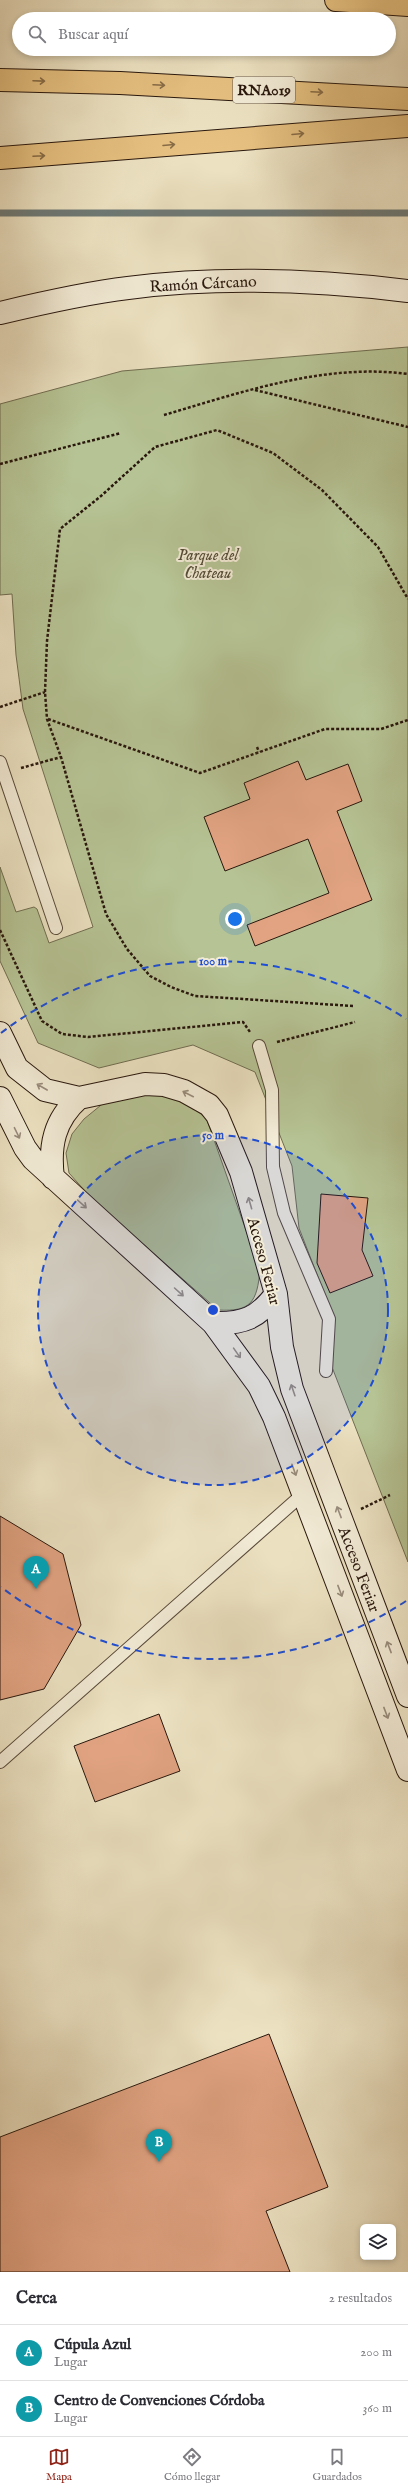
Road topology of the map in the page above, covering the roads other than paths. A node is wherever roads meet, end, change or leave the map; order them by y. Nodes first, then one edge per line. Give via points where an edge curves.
1 (336, 0) edge
2 (408, 5) edge
3 (0, 80) edge
4 (408, 99) edge
5 (408, 126) edge
6 (0, 158) edge
7 (408, 291) edge
8 (0, 312) edge
9 (2, 768) edge
10 (56, 928) dead end
11 (0, 1033) edge
12 (259, 1046) road end
13 (0, 1098) edge
14 (79, 1098) junction
15 (54, 1178) junction
16 (276, 1294) junction
17 (213, 1323) junction
18 (326, 1372) dead end
19 (302, 1494) junction
20 (408, 1696) edge
21 (0, 1762) edge
22 (408, 1770) edge

1 - 2 highway
3 -> 4 highway, RNA019 via 120,83
6 -> 5 highway
7 - 8 main road, Ramón Cárcano via 302,281 225,281 128,288
9 - 10 lane
14 -> 11 main road, Acceso Feriar via 46,1090 29,1079 17,1068
12 - 18 lane via 272,1090 273,1166 284,1213 330,1319
13 -> 15 main road, Acceso Feriar via 25,1148
14 - 15 main road via 58,1126 51,1146
16 -> 14 main road, Acceso Feriar via 241,1172 218,1115 209,1105 184,1091 164,1085 145,1084
15 -> 17 main road, Acceso Feriar
16 - 17 main road via 265,1309 253,1317 240,1322
20 -> 16 main road, Acceso Feriar via 287,1371
17 -> 19 main road, Acceso Feriar via 259,1386 274,1417
19 - 21 lane
19 -> 22 main road, Acceso Feriar

